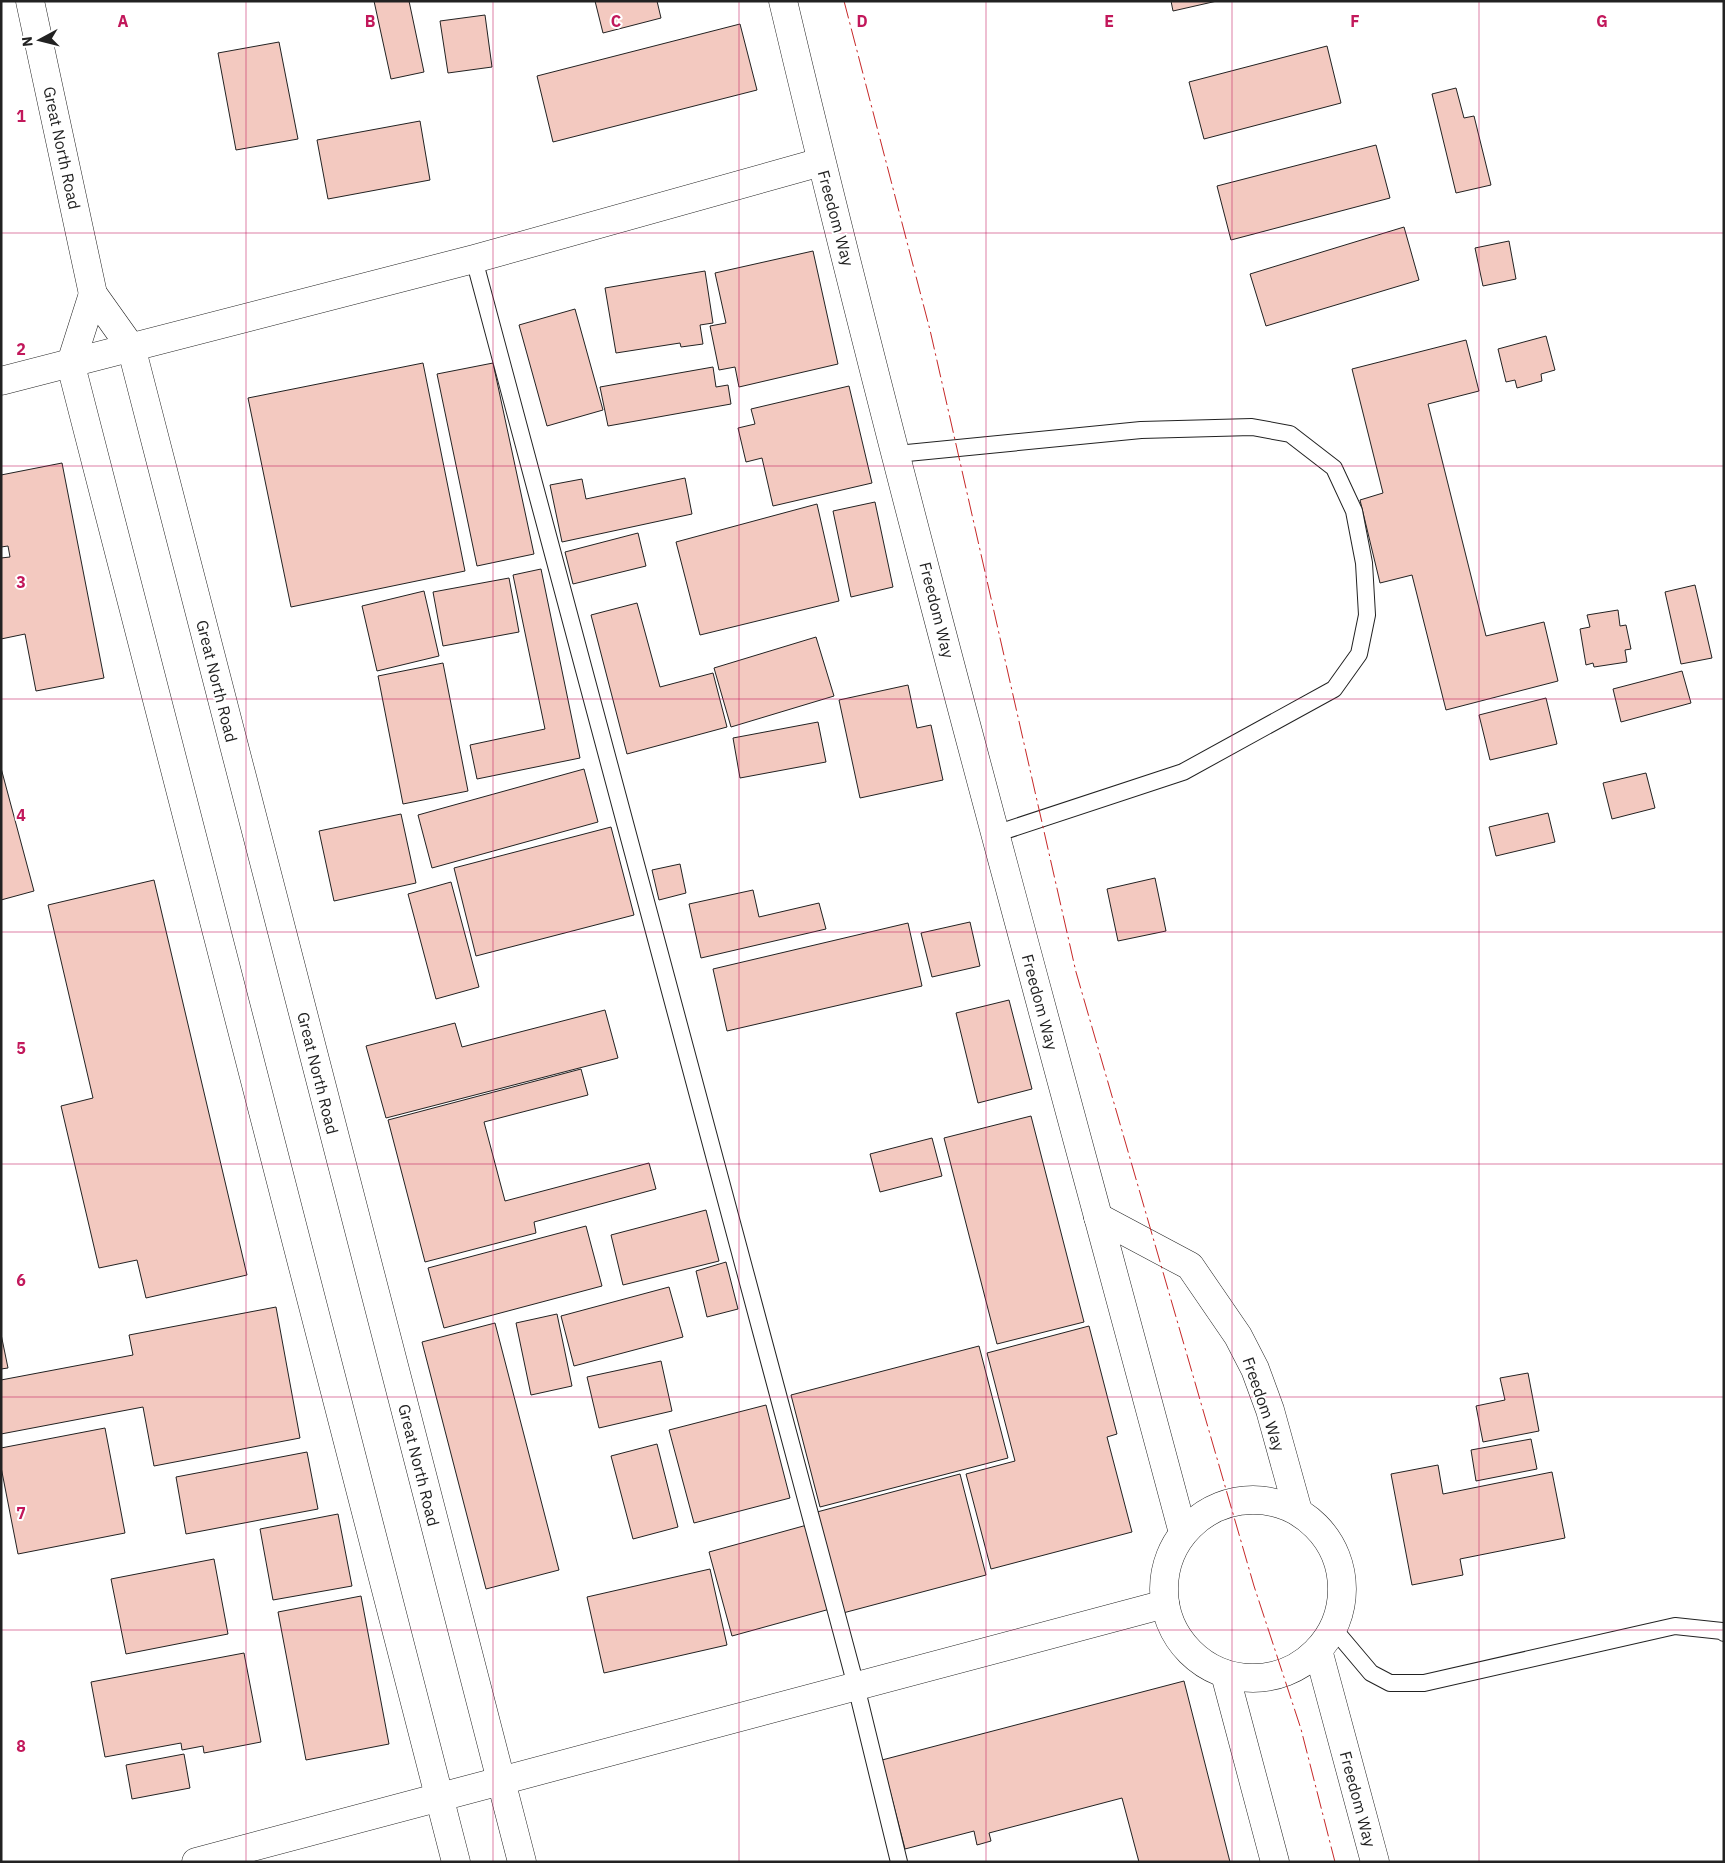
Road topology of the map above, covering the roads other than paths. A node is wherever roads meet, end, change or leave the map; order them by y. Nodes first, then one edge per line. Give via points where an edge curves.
1 (30, 1) edge
2 (783, 1) edge
3 (821, 162) junction
4 (474, 259) junction
5 (93, 294) junction
6 (130, 346) junction
7 (71, 363) junction
8 (1, 381) edge
9 (897, 454) junction
10 (995, 834) junction
11 (1098, 1217) junction
12 (1298, 1511) junction
13 (1183, 1533) junction
14 (1165, 1604) junction
15 (1333, 1628) junction
16 (1724, 1633) edge
17 (1318, 1650) junction
18 (1225, 1674) junction
19 (856, 1686) junction
20 (501, 1781) junction
21 (439, 1797) junction
22 (196, 1862) edge
23 (456, 1862) edge
24 (522, 1862) edge
25 (899, 1862) edge
26 (1275, 1862) edge
27 (1375, 1862) edge

1 - 5 main road, Great North Road
2 - 3 main road, Freedom Way
3 - 4 main road
3 - 9 main road, Freedom Way
4 - 6 main road
4 - 19 lane
5 - 6 main road, Great North Road
5 - 7 main road, Great North Road
6 - 7 main road
6 - 20 main road, Great North Road
7 - 8 main road
7 - 21 main road
9 - 10 main road, Freedom Way
9 - 10 lane via 1141,430 1252,427 1290,434 1334,468 1354,511 1364,563 1367,615 1359,654 1334,689 1182,772
10 - 11 main road, Freedom Way
11 - 12 main road, Freedom Way via 1190,1266 1238,1336 1255,1368 1270,1410
11 - 13 main road, Freedom Way
12 - 13 main road via 1274,1502 1249,1500 1224,1504 1202,1516
12 - 15 main road via 1318,1528 1333,1550 1341,1576 1341,1602
13 - 14 main road via 1170,1555
14 - 18 main road via 1172,1627 1186,1648 1203,1663
14 - 19 main road
15 - 16 lane via 1371,1672 1390,1683 1424,1683 1675,1626
15 - 17 main road
17 - 18 main road via 1299,1666 1275,1676 1250,1678
17 - 27 main road, Freedom Way
18 - 26 main road
19 - 20 main road
19 - 25 lane
20 - 21 main road
20 - 24 main road, Great North Road
21 - 22 main road
21 - 23 main road

